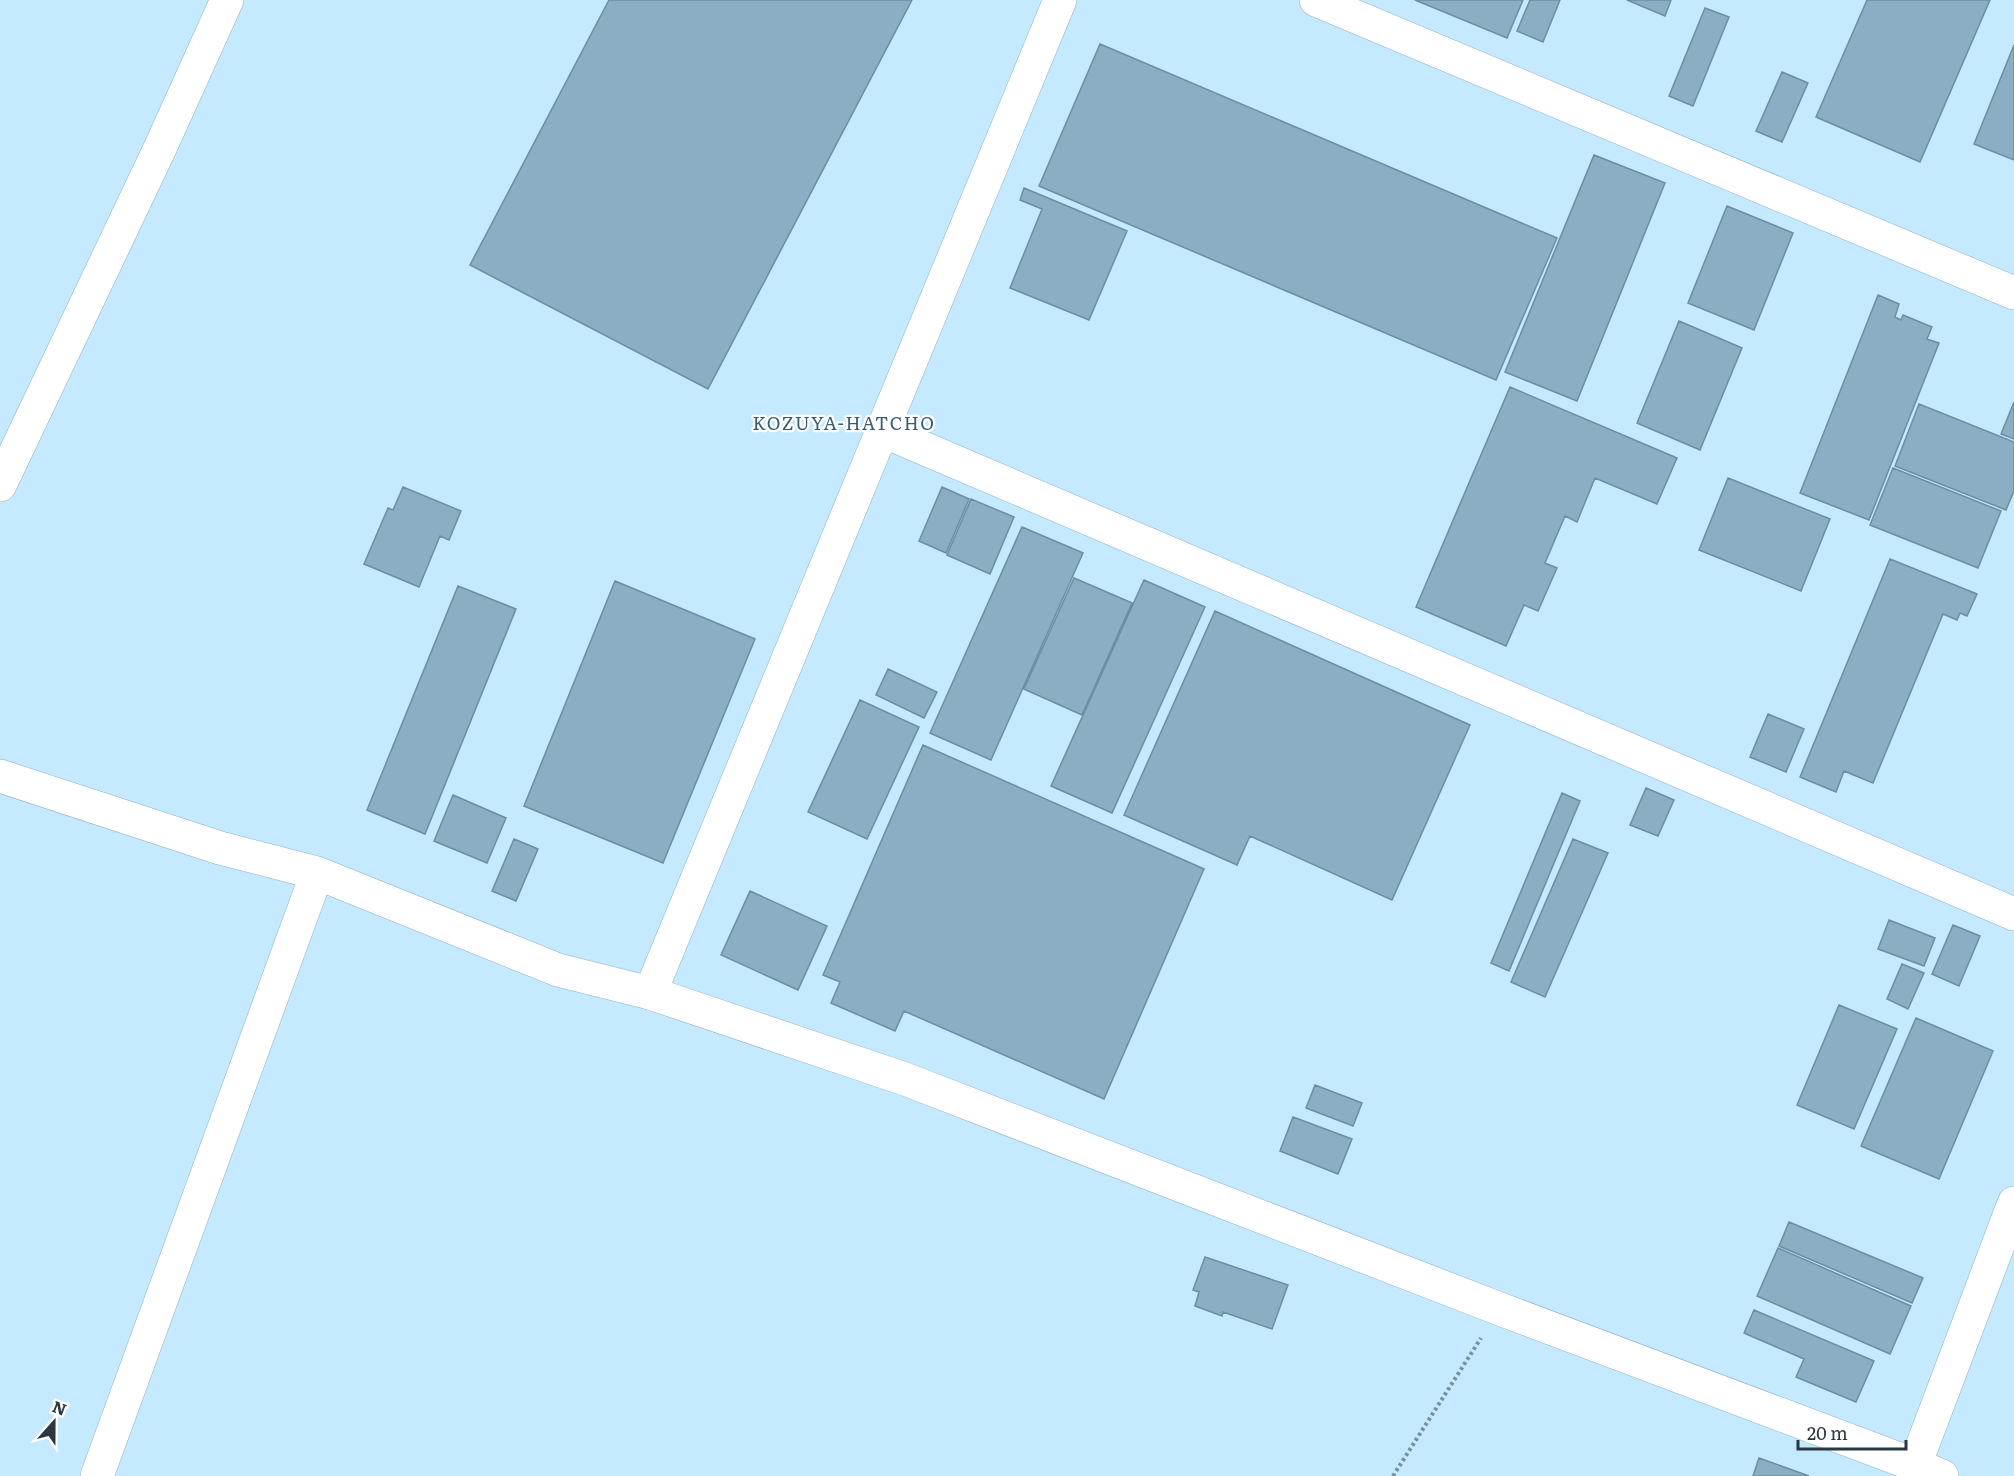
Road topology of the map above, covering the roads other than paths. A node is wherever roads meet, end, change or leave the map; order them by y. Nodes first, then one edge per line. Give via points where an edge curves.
1 (227, 0) edge
2 (1060, 0) edge
3 (1316, 0) edge
4 (2014, 293) edge
5 (881, 430) junction
6 (0, 485) edge
7 (0, 776) edge
8 (316, 873) junction
9 (2014, 914) edge
10 (650, 993) junction
11 (2014, 1203) edge
12 (1929, 1470) edge
13 (97, 1476) edge

1 - 6 street
2 - 5 street
3 - 4 street
5 - 9 street
5 - 10 street
7 - 8 street via 220,848
8 - 10 street via 558,970
8 - 13 street
10 - 12 street via 906,1079
11 - 12 street

